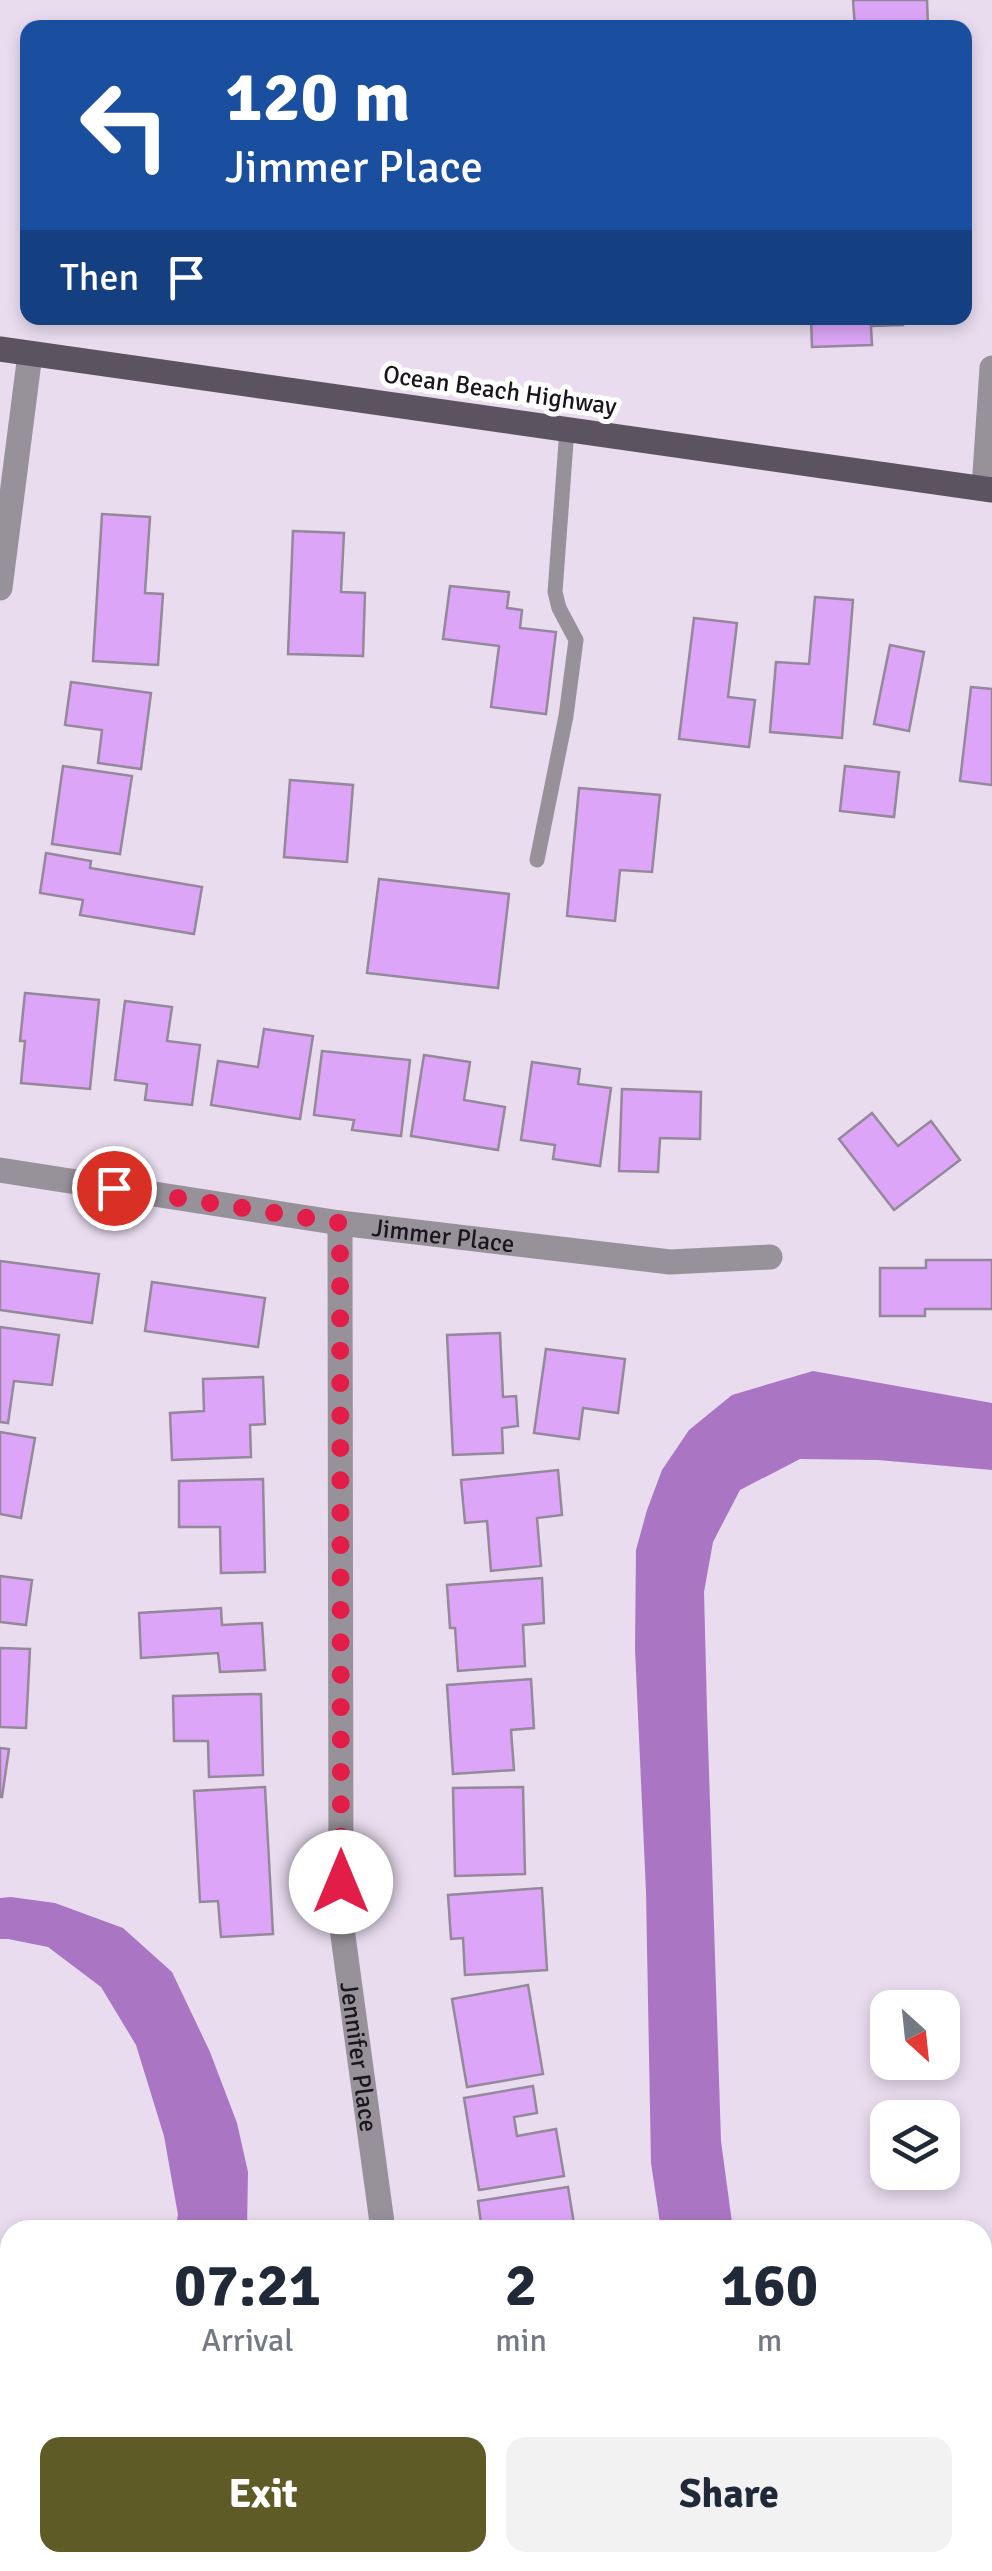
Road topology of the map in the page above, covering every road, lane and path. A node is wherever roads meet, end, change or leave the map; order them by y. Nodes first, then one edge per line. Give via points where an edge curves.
1 (0, 350) edge
2 (30, 354) junction
3 (992, 368) edge
4 (568, 429) junction
5 (988, 489) edge
6 (0, 588) edge
7 (537, 860) dead end
8 (0, 1170) edge
9 (340, 1223) junction
10 (770, 1258) dead end
11 (382, 2220) edge

1 - 2 main road, Ocean Beach Highway
2 - 4 main road, Ocean Beach Highway
2 - 6 street
3 - 5 street
4 - 5 main road, Ocean Beach Highway
4 - 7 lane via 555,592 576,640
8 - 9 street, Jimmer Place
9 - 10 street, Jimmer Place via 670,1262
9 - 11 street, Jennifer Place via 341,1921

